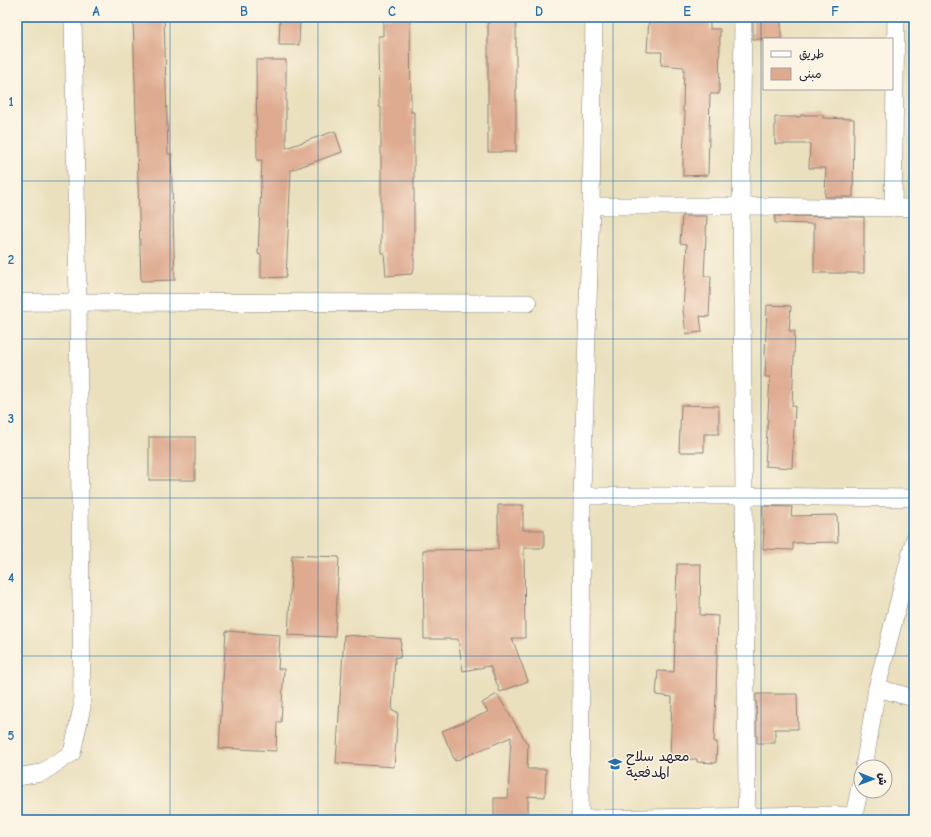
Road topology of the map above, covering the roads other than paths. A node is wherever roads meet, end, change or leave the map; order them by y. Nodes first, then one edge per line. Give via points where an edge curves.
1 (73, 17) edge
2 (594, 17) edge
3 (743, 17) edge
4 (896, 17) edge
5 (591, 206) junction
6 (742, 206) junction
7 (893, 208) junction
8 (914, 208) edge
9 (17, 303) edge
10 (78, 303) junction
11 (528, 303) dead end
12 (582, 496) junction
13 (744, 496) junction
14 (914, 498) edge
15 (914, 540) edge
16 (877, 688) junction
17 (914, 698) edge
18 (865, 759) edge
19 (17, 777) edge
20 (858, 799) edge
21 (746, 816) junction
22 (854, 818) edge
23 (580, 819) edge

1 - 10 street
2 - 5 street
3 - 6 street
4 - 7 street
5 - 6 street
5 - 12 street
6 - 7 street
6 - 13 street
7 - 8 street
9 - 10 street
10 - 11 street
10 - 19 street via 82,707 72,753 41,773
12 - 13 street
12 - 23 street
13 - 14 street
13 - 21 street
15 - 16 street
16 - 17 street
16 - 18 street
20 - 22 street
21 - 22 street via 824,815
21 - 23 street

